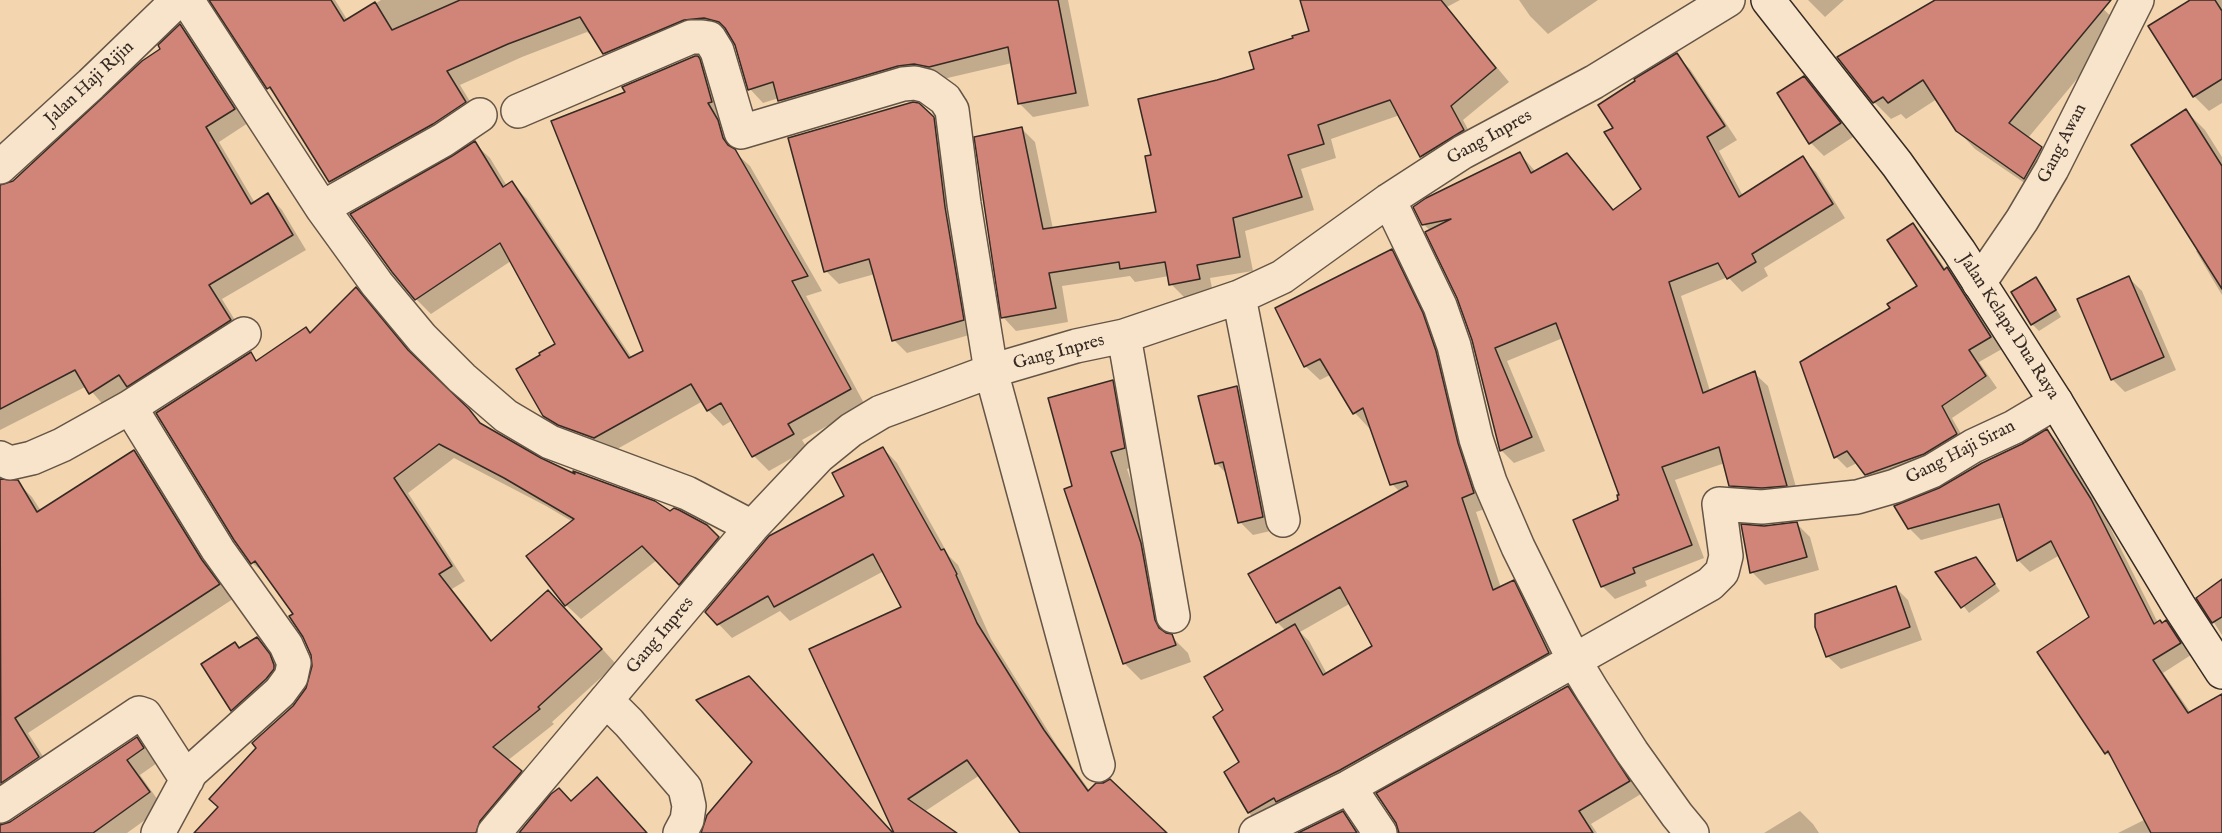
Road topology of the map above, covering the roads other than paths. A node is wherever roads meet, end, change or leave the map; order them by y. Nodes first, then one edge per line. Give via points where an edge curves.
1 (1728, 0) edge
2 (1768, 0) edge
3 (2137, 0) edge
4 (169, 4) edge
5 (518, 111) dead end
6 (480, 115) dead end
7 (0, 167) edge
8 (1389, 200) junction
9 (322, 208) junction
10 (1979, 283) junction
11 (1239, 297) junction
12 (244, 334) dead end
13 (1124, 336) junction
14 (991, 371) junction
15 (2056, 402) junction
16 (130, 407) junction
17 (0, 458) edge
18 (1283, 520) dead end
19 (752, 526) junction
20 (1173, 616) dead end
21 (1574, 660) junction
22 (2222, 672) edge
23 (606, 700) junction
24 (1098, 765) dead end
25 (187, 780) junction
26 (1349, 787) junction
27 (0, 806) edge
28 (158, 833) edge
29 (494, 833) edge
30 (680, 833) edge
31 (1256, 833) edge
32 (1380, 833) edge
33 (1692, 833) edge

1 - 8 street, Gang Inpres via 1594,82 1463,152
2 - 10 street, Jalan Kelapa Dua Raya via 1897,164
3 - 10 street, Gang Awan via 2052,169
4 - 7 street, Jalan Haji Rijin via 92,84
4 - 9 street
5 - 14 street via 691,37 708,38 714,45 741,132 903,84 927,86 945,99 952,110
6 - 9 street
8 - 11 street, Gang Inpres via 1282,277
8 - 21 street via 1440,306 1490,482
9 - 19 street via 422,338 506,416 550,442 687,493
10 - 15 street, Jalan Kelapa Dua Raya
11 - 13 street, Gang Inpres
11 - 18 street
12 - 16 street
13 - 14 street, Gang Inpres
13 - 20 street
14 - 19 street, Gang Inpres via 880,412 850,430 819,456
14 - 24 street
15 - 21 street, Gang Haji Siran via 1932,471 1895,486 1857,497 1762,507 1719,504 1726,556 1722,572 1710,584
15 - 22 street, Jalan Kelapa Dua Raya
16 - 17 street via 32,458 10,463
16 - 25 street via 212,541 286,645 294,663 291,677 280,692 209,754
19 - 23 street, Gang Inpres
21 - 26 street
21 - 33 street via 1632,752
23 - 29 street, Gang Inpres
23 - 30 street via 685,788 689,807
25 - 27 street via 140,713
25 - 28 street
26 - 31 street
26 - 32 street

